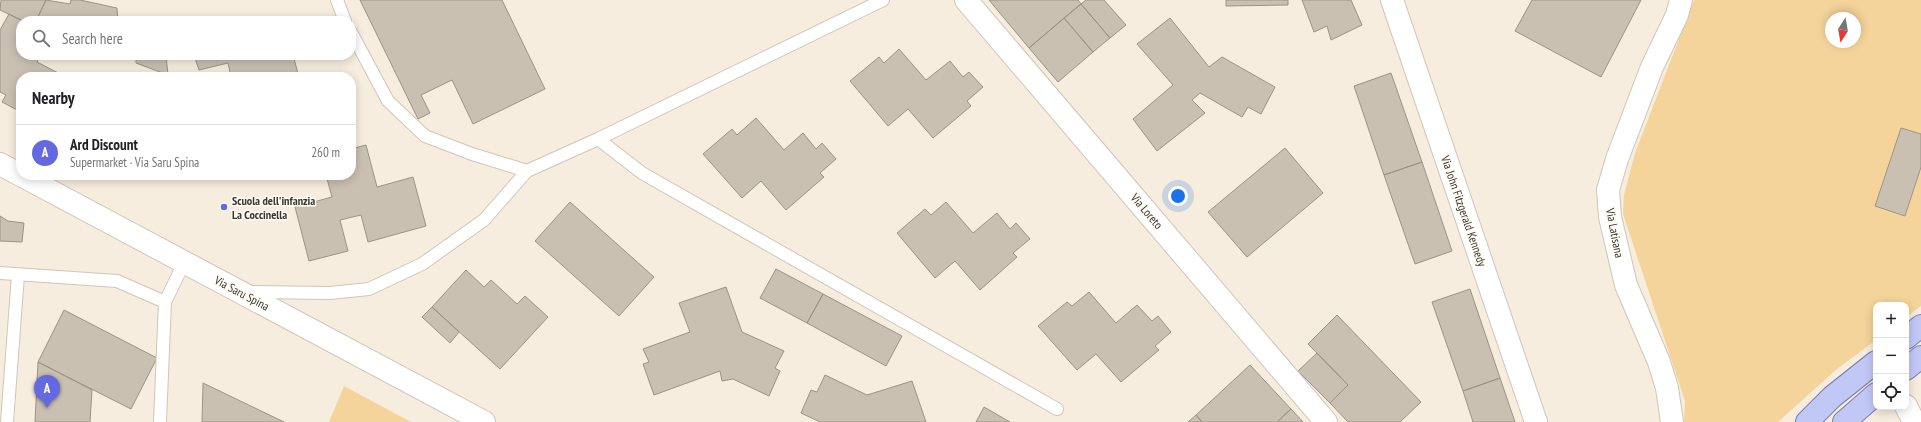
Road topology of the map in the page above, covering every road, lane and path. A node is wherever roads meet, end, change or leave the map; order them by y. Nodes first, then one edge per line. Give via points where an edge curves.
1 (337, 0) edge
2 (883, 0) edge
3 (966, 0) edge
4 (1392, 0) edge
5 (1681, 0) edge
6 (343, 16) edge
7 (356, 41) edge
8 (598, 140) junction
9 (0, 164) edge
10 (527, 171) junction
11 (16, 173) edge
12 (30, 180) edge
13 (184, 263) junction
14 (0, 273) edge
15 (18, 275) junction
16 (239, 292) junction
17 (165, 302) junction
18 (1921, 326) edge
19 (1909, 336) edge
20 (1921, 357) edge
21 (1873, 364) edge
22 (1909, 367) edge
23 (1873, 397) edge
24 (1056, 409) dead end
25 (1908, 410) edge
26 (7, 422) edge
27 (160, 422) edge
28 (484, 422) edge
29 (1326, 422) edge
30 (1536, 422) edge
31 (1672, 422) edge
32 (1807, 422) edge
33 (1844, 422) edge
34 (1914, 422) edge

1 - 6 lane
2 - 8 lane
3 - 29 street, Via Loreto
4 - 30 street, Via John Fitzgerald Kennedy
5 - 31 street, Via Latisana via 1616,158 1608,190 1610,217 1626,285 1659,362 1667,388
7 - 10 lane via 388,101 425,136
8 - 10 lane
8 - 24 lane via 642,173
9 - 11 street, Via Saru Spina
10 - 16 lane via 484,220 422,264 369,289 330,293
12 - 13 street, Via Saru Spina
13 - 16 street, Via Saru Spina
13 - 17 lane
14 - 15 lane
15 - 17 lane via 117,281
15 - 26 lane
16 - 28 street, Via Saru Spina
17 - 27 lane
18 - 19 main road
20 - 22 main road
21 - 32 main road via 1832,397
23 - 33 main road
25 - 34 street

